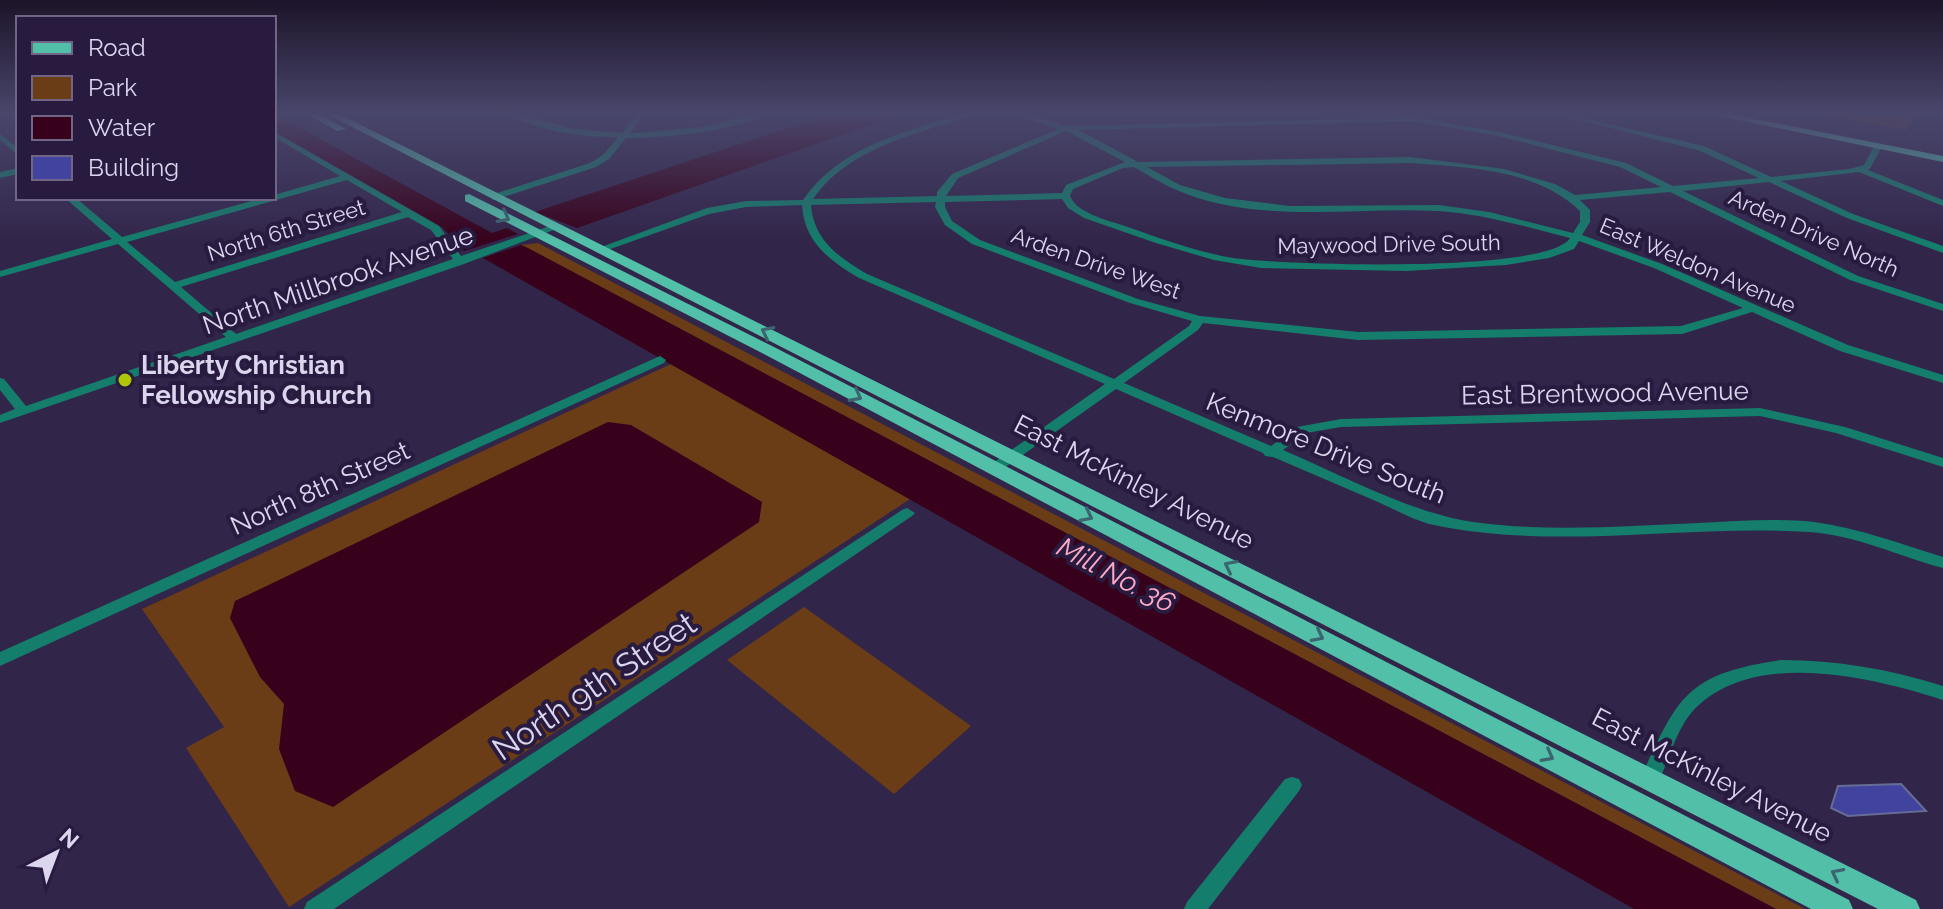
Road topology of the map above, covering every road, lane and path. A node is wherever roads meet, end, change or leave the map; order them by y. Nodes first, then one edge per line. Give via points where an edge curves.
1 (312, 156) edge
2 (391, 156) edge
3 (415, 156) edge
4 (607, 156) edge
5 (856, 156) edge
6 (1000, 156) edge
7 (1119, 156) edge
8 (1593, 156) edge
9 (1716, 156) edge
10 (1873, 156) edge
11 (1133, 164) junction
12 (1861, 170) junction
13 (422, 173) junction
14 (348, 177) junction
15 (1773, 180) junction
16 (1676, 189) junction
17 (1065, 196) junction
18 (276, 197) edge
19 (494, 197) junction
20 (1574, 198) junction
21 (940, 199) junction
22 (73, 200) edge
23 (266, 200) edge
24 (806, 202) junction
25 (1943, 203) edge
26 (410, 213) junction
27 (545, 232) junction
28 (1578, 237) junction
29 (121, 241) junction
30 (598, 250) junction
31 (1943, 250) edge
32 (460, 262) junction
33 (0, 274) edge
34 (633, 283) junction
35 (173, 286) junction
36 (712, 305) junction
37 (1753, 308) junction
38 (1943, 308) edge
39 (1199, 319) junction
40 (235, 339) junction
41 (660, 360) dead end
42 (1943, 379) edge
43 (0, 382) edge
44 (1114, 385) junction
45 (23, 411) junction
46 (0, 419) edge
47 (1270, 453) junction
48 (1012, 456) junction
49 (1943, 463) edge
50 (995, 468) junction
51 (907, 513) dead end
52 (1943, 563) edge
53 (0, 659) edge
54 (1384, 671) junction
55 (1943, 693) edge
56 (1552, 729) junction
57 (1650, 779) junction
58 (1292, 785) dead end
59 (315, 909) edge
60 (1195, 909) edge
61 (1839, 909) edge
62 (1906, 909) edge

1 - 14 street
2 - 13 main road, East McKinley Avenue
3 - 19 main road, East McKinley Avenue
4 - 19 street
5 - 24 street via 830,172
6 - 21 street via 955,176
7 - 11 street, East Weldon Avenue
8 - 16 street, Arden Drive North
9 - 15 street
10 - 12 street
11 - 17 street via 1113,166 1069,187
11 - 20 street via 1437,162 1517,176
11 - 28 street, East Weldon Avenue via 1187,191 1247,205 1439,208
12 - 15 street
12 - 25 street
13 - 19 main road via 479,197
13 -> 27 main road, East McKinley Avenue
14 - 18 street
14 - 26 street
15 - 16 street
15 - 31 street
16 - 20 street
16 - 38 street, Arden Drive North via 1854,278
17 - 21 street
17 - 28 street, Maywood Drive South via 1078,212 1116,226 1208,256 1278,267 1529,261 1563,251
19 - 27 main road, East McKinley Avenue
20 - 28 street via 1587,216
21 - 24 street
21 - 39 street, Arden Drive West via 948,223 976,242 1134,301
22 - 29 street
23 - 29 street
24 - 30 street via 707,211
24 - 44 street, Kenmore Drive South via 814,238 840,263
26 - 32 street via 435,228
26 - 35 street, North 6th Street
27 - 30 main road, East McKinley Avenue
27 - 32 street, North Millbrook Avenue
27 - 34 main road, East McKinley Avenue
28 - 37 street, East Weldon Avenue
29 - 33 street
29 - 35 street
30 - 36 main road, East McKinley Avenue
32 - 40 street, North Millbrook Avenue
34 - 36 main road via 650,282
34 -> 50 main road, East McKinley Avenue
35 - 40 street
48 -> 36 main road, East McKinley Avenue
37 - 39 street, Arden Drive West via 1682,330 1358,336
37 - 42 street, East Weldon Avenue via 1844,348
39 - 44 street via 1194,328
40 - 45 street, North Millbrook Avenue
41 - 53 street, North 8th Street
43 - 45 street
44 - 47 street, Kenmore Drive South
44 - 48 street
45 - 46 street, North Millbrook Avenue
47 - 49 street, East Brentwood Avenue via 1302,430 1341,423 1760,412 1840,430
47 - 52 street, Kenmore Drive South via 1389,504 1474,529 1532,535 1812,527 1851,533
48 - 50 street
56 -> 48 main road, East McKinley Avenue
50 -> 54 main road, East McKinley Avenue
51 - 59 street, North 9th Street
54 - 56 main road via 1457,695 1521,727
54 -> 61 main road, East McKinley Avenue
55 - 57 street via 1858,672 1795,668 1746,673 1692,699
56 - 57 main road, East McKinley Avenue
62 -> 57 main road, East McKinley Avenue
58 - 60 street

